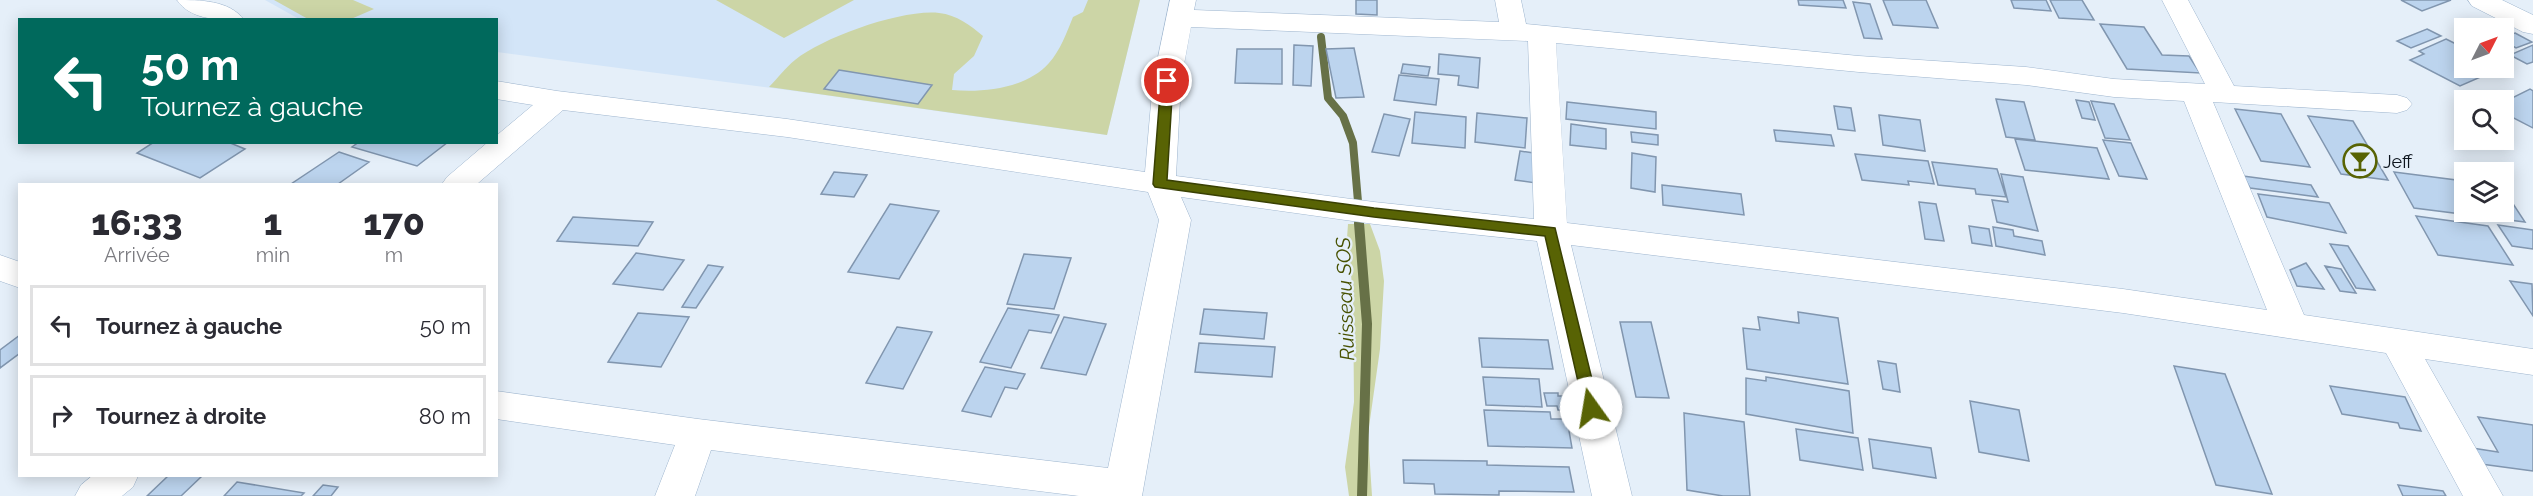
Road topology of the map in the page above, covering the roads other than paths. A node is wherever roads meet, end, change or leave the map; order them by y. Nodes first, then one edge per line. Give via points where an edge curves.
1 (190, 0) edge
2 (1508, 0) edge
3 (2175, 0) edge
4 (2481, 0) edge
5 (1181, 9) edge
6 (227, 18) edge
7 (2533, 25) edge
8 (1528, 33) junction
9 (498, 90) edge
10 (2209, 93) junction
11 (557, 100) junction
12 (2397, 104) dead end
13 (459, 183) edge
14 (1160, 184) junction
15 (1551, 232) junction
16 (0, 267) edge
17 (18, 275) edge
18 (2291, 327) junction
19 (2399, 344) junction
20 (2533, 362) edge
21 (498, 405) edge
22 (698, 434) junction
23 (118, 477) edge
24 (1123, 491) edge
25 (95, 496) edge
26 (675, 496) edge
27 (1612, 496) edge
28 (2483, 496) edge

1 - 6 street
2 - 8 street
3 - 10 street
4 - 7 street
5 - 8 street
5 - 14 street via 1167,81
8 - 10 street via 2026,76 2114,88
8 - 15 street
9 - 11 street
10 - 12 street
10 - 18 street
11 - 13 street
11 - 14 street via 787,128
14 - 15 street
14 - 24 street via 1175,220
15 - 18 street via 2123,301
15 - 27 street
16 - 17 street
18 - 19 street
19 - 20 street
19 - 28 street
21 - 22 street
22 - 24 street
22 - 26 street
23 - 25 street

